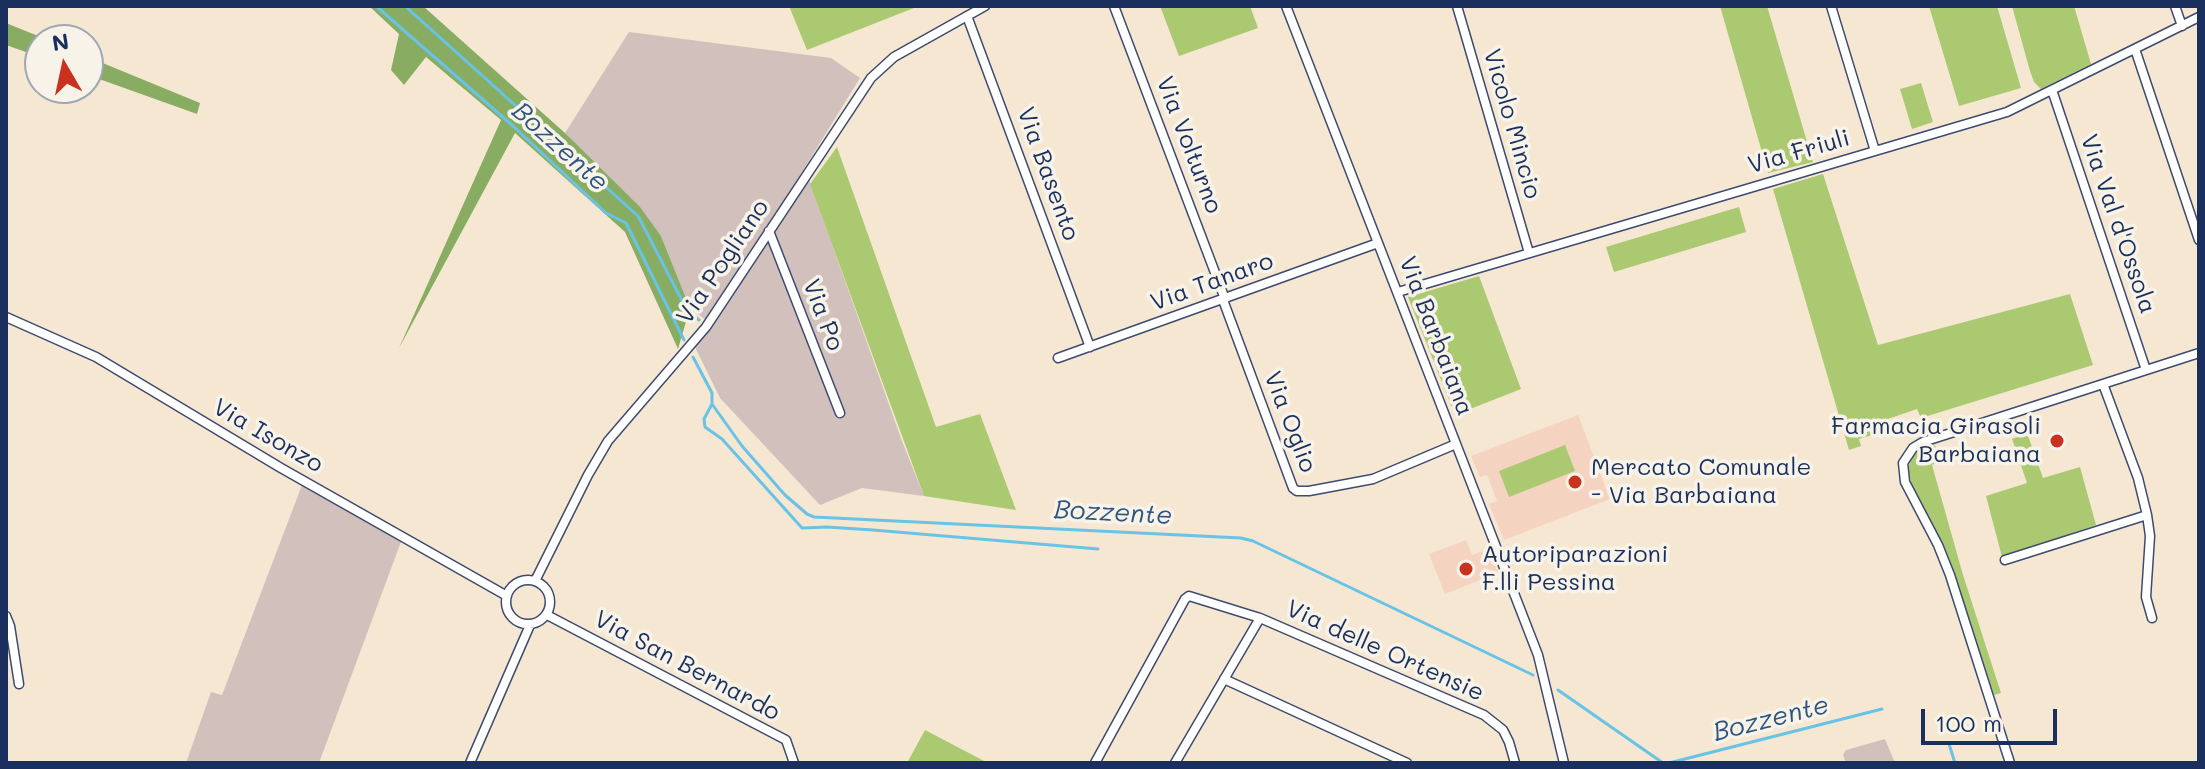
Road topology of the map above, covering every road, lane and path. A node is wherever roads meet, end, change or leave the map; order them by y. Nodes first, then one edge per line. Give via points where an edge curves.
1 (985, 6) edge
2 (1114, 6) edge
3 (1286, 6) edge
4 (1457, 6) edge
5 (1831, 6) edge
6 (2175, 6) edge
7 (967, 16) junction
8 (2199, 17) edge
9 (2182, 26) junction
10 (2135, 49) junction
11 (2052, 90) junction
12 (1875, 151) junction
13 (769, 231) junction
14 (2199, 240) edge
15 (1378, 243) junction
16 (1529, 253) junction
17 (1398, 292) junction
18 (1224, 299) junction
19 (6, 317) edge
20 (1090, 347) junction
21 (2199, 353) edge
22 (1058, 358) dead end
23 (2146, 370) junction
24 (2103, 384) junction
25 (840, 413) dead end
26 (1456, 444) junction
27 (2147, 515) junction
28 (2005, 560) dead end
29 (535, 581) junction
30 (507, 596) junction
31 (547, 615) junction
32 (6, 616) edge
33 (1260, 618) junction
34 (2152, 618) dead end
35 (530, 625) junction
36 (1224, 679) junction
37 (19, 684) dead end
38 (470, 763) edge
39 (794, 763) edge
40 (1095, 763) edge
41 (1175, 763) edge
42 (1407, 763) edge
43 (1515, 763) edge
44 (1564, 763) edge
45 (2010, 763) edge

1 - 7 street, Via Pogliano
2 - 18 street, Via Volturno
3 - 15 street, Via Barbaiana
4 - 16 street, Vicolo Mincio
5 - 12 street
6 - 9 street
7 - 13 street, Via Pogliano via 894,57 871,78
7 - 20 street, Via Basento
8 - 9 street, Via Friuli
9 - 10 street, Via Friuli
10 - 11 street, Via Friuli
10 - 14 street
11 - 12 street, Via Friuli via 2007,112
11 - 23 street, Via Val d'Ossola
12 - 16 street, Via Friuli
13 - 25 street, Via Po
13 - 29 street, Via Pogliano via 706,327 608,441
15 - 17 street, Via Barbaiana
15 - 18 street, Via Tanaro
16 - 17 street, Via Friuli
17 - 26 street, Via Barbaiana
18 - 20 street, Via Tanaro
18 - 26 street, Via Oglio via 1297,491 1373,479
19 - 30 street, Via Isonzo via 96,357
20 - 22 street, Via Tanaro
21 - 23 street
23 - 24 street
24 - 27 street
24 - 45 street via 1923,442 1903,463 1905,482 1950,575
26 - 44 street, Via Barbaiana via 1538,655
27 - 28 street
27 - 34 street via 2146,597
29 - 30 street via 518,582
29 - 31 street via 548,592
30 - 35 street via 513,620
31 - 35 street
31 - 39 street, Via San Bernardo via 786,740
32 - 37 street
33 - 36 street
33 - 40 street, Via delle Ortensie via 1193,596 1185,599
33 - 43 street, Via delle Ortensie via 1484,715 1503,730
35 - 38 street
36 - 41 street
36 - 42 street

